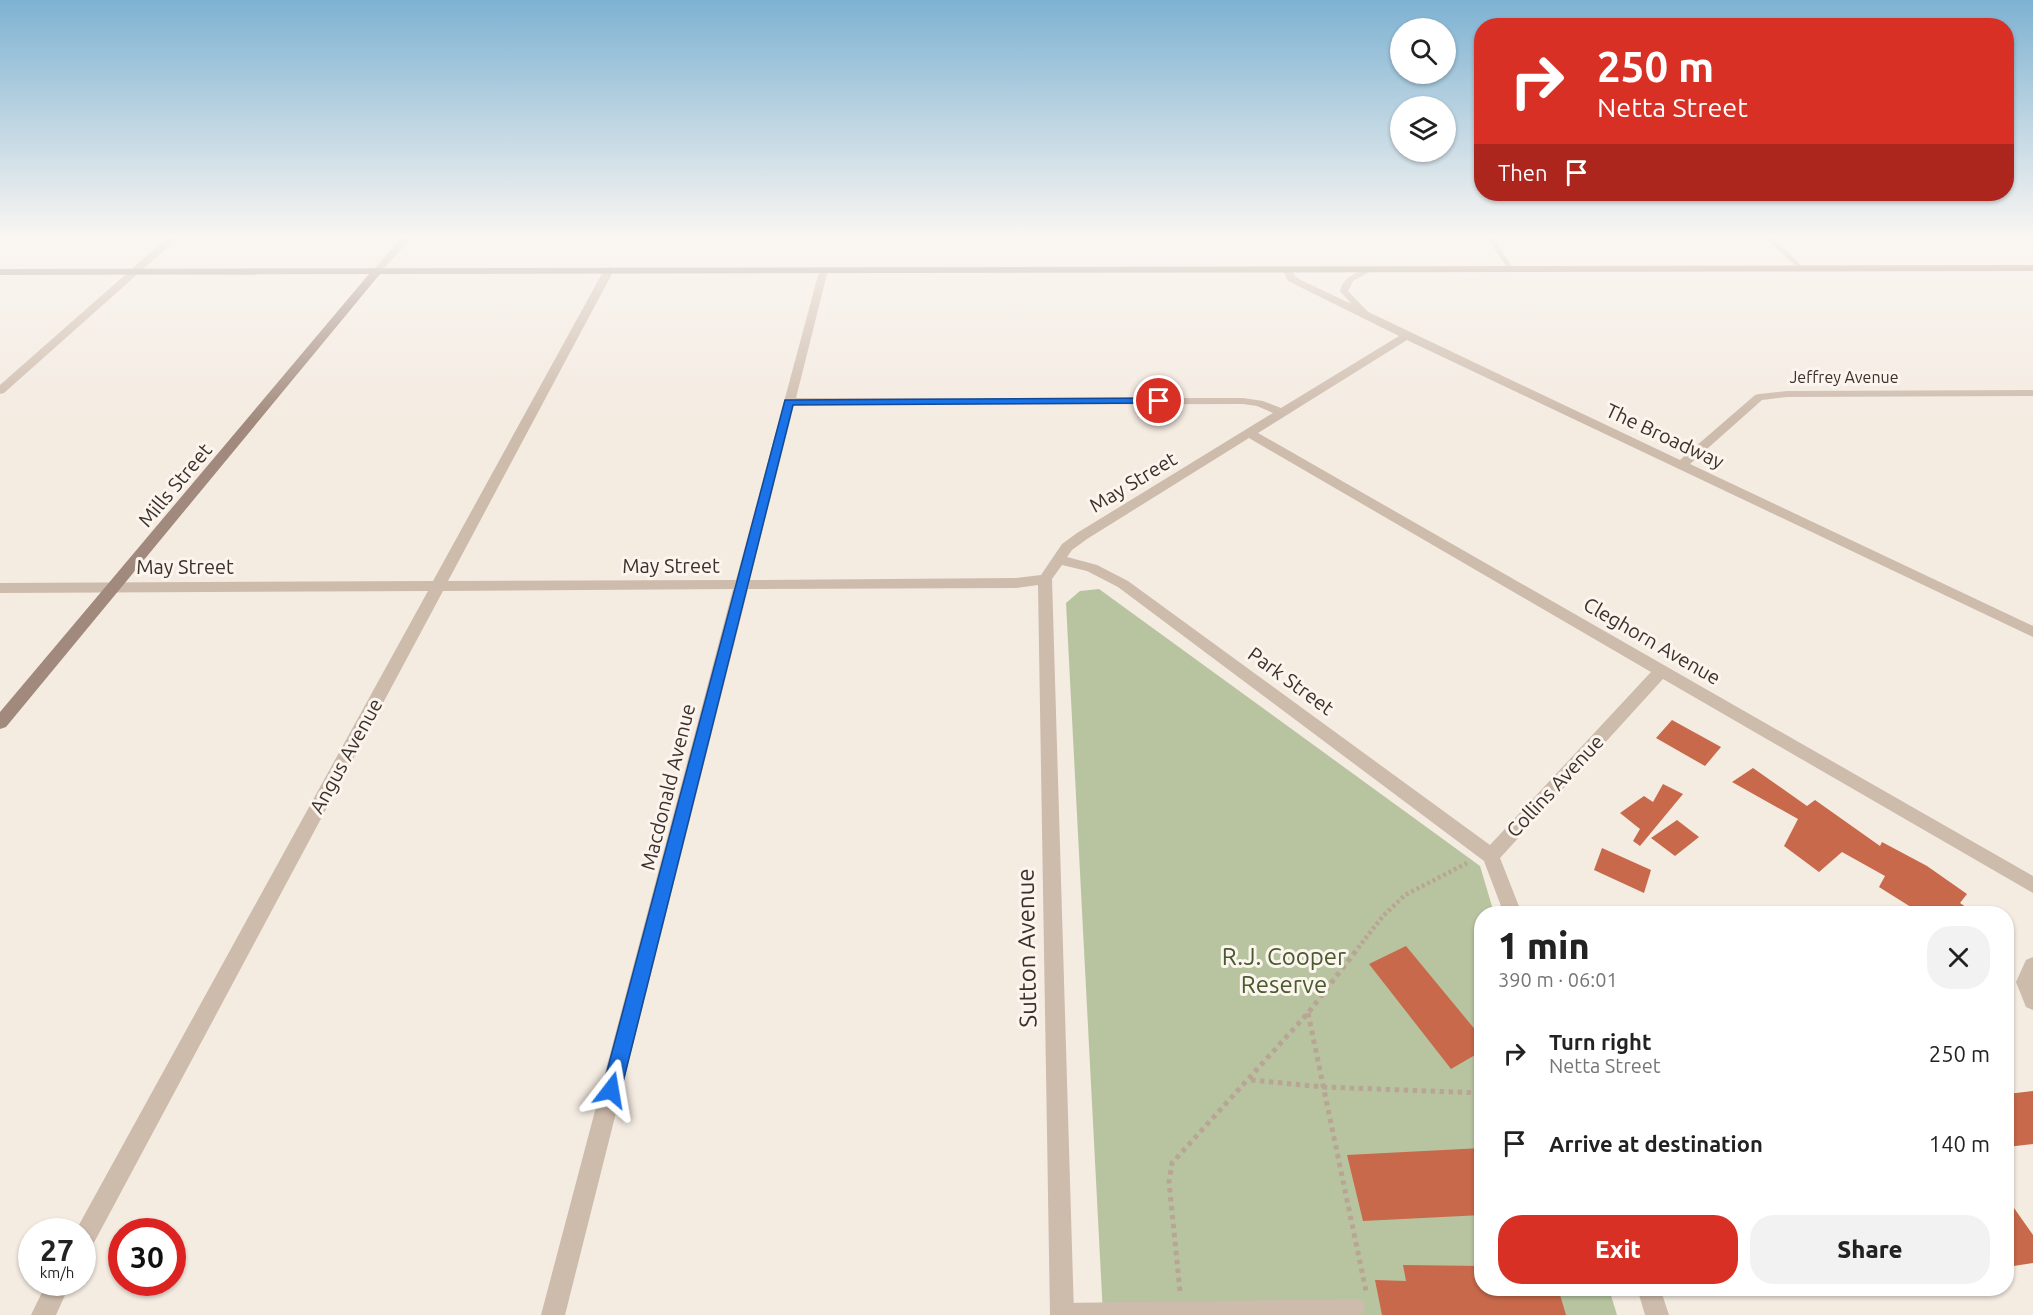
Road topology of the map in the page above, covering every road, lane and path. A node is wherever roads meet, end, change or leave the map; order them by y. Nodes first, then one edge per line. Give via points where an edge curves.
1 (104, 299) edge
2 (354, 299) edge
3 (593, 299) edge
4 (815, 299) edge
5 (1332, 299) edge
6 (1352, 299) edge
7 (1368, 317) junction
8 (1407, 335) junction
9 (0, 391) edge
10 (2033, 393) edge
11 (789, 402) junction
12 (1281, 412) junction
13 (1251, 433) junction
14 (1682, 465) junction
15 (1057, 559) junction
16 (1045, 579) junction
17 (439, 586) junction
18 (741, 586) junction
19 (115, 587) junction
20 (0, 588) edge
21 (2033, 632) edge
22 (1661, 671) junction
23 (0, 723) edge
24 (1487, 852) junction
25 (2033, 885) edge
26 (1510, 906) edge
27 (2033, 966) edge
28 (2033, 1000) edge
29 (1308, 1013) junction
30 (1250, 1080) junction
31 (1323, 1087) junction
32 (1474, 1093) edge
33 (95, 1218) edge
34 (53, 1296) edge
35 (1651, 1296) edge
36 (1362, 1302) joint
37 (1182, 1308) junction
38 (1062, 1313) edge
39 (43, 1315) edge
40 (553, 1315) edge
41 (1657, 1315) edge

1 - 9 street
2 - 19 main road, Mills Street
3 - 17 street, Angus Avenue
4 - 11 street, Macdonald Avenue
5 - 7 street, The Broadway
6 - 7 lane
7 - 8 street, The Broadway
8 - 12 street, May Street
8 - 14 street, The Broadway
10 - 14 street, Jeffrey Avenue via 1759,397
11 - 12 street via 1242,401
11 - 18 street, Macdonald Avenue
12 - 13 street, May Street
13 - 15 street, May Street via 1082,536
13 - 22 street, Cleghorn Avenue
14 - 21 street, The Broadway
15 - 16 street, May Street
15 - 24 street, Park Street via 1092,568 1123,584
16 - 18 street, May Street via 1016,583
16 - 38 street, Sutton Avenue
17 - 18 street, May Street
17 - 19 street, May Street
17 - 33 street, Angus Avenue
18 - 40 street, Macdonald Avenue
19 - 20 street, May Street
19 - 23 main road, Mills Street
22 - 24 street, Collins Avenue
22 - 25 street, Cleghorn Avenue
24 - 26 street, Collins Avenue
24 - 29 path via 1405,895 1383,916
27 - 28 street via 2026,982
29 - 30 path
29 - 31 path
30 - 31 path
30 - 37 path via 1173,1163 1169,1182
31 - 32 path
31 - 36 path
34 - 39 street
35 - 41 street
36 - 37 lane
37 - 38 lane

